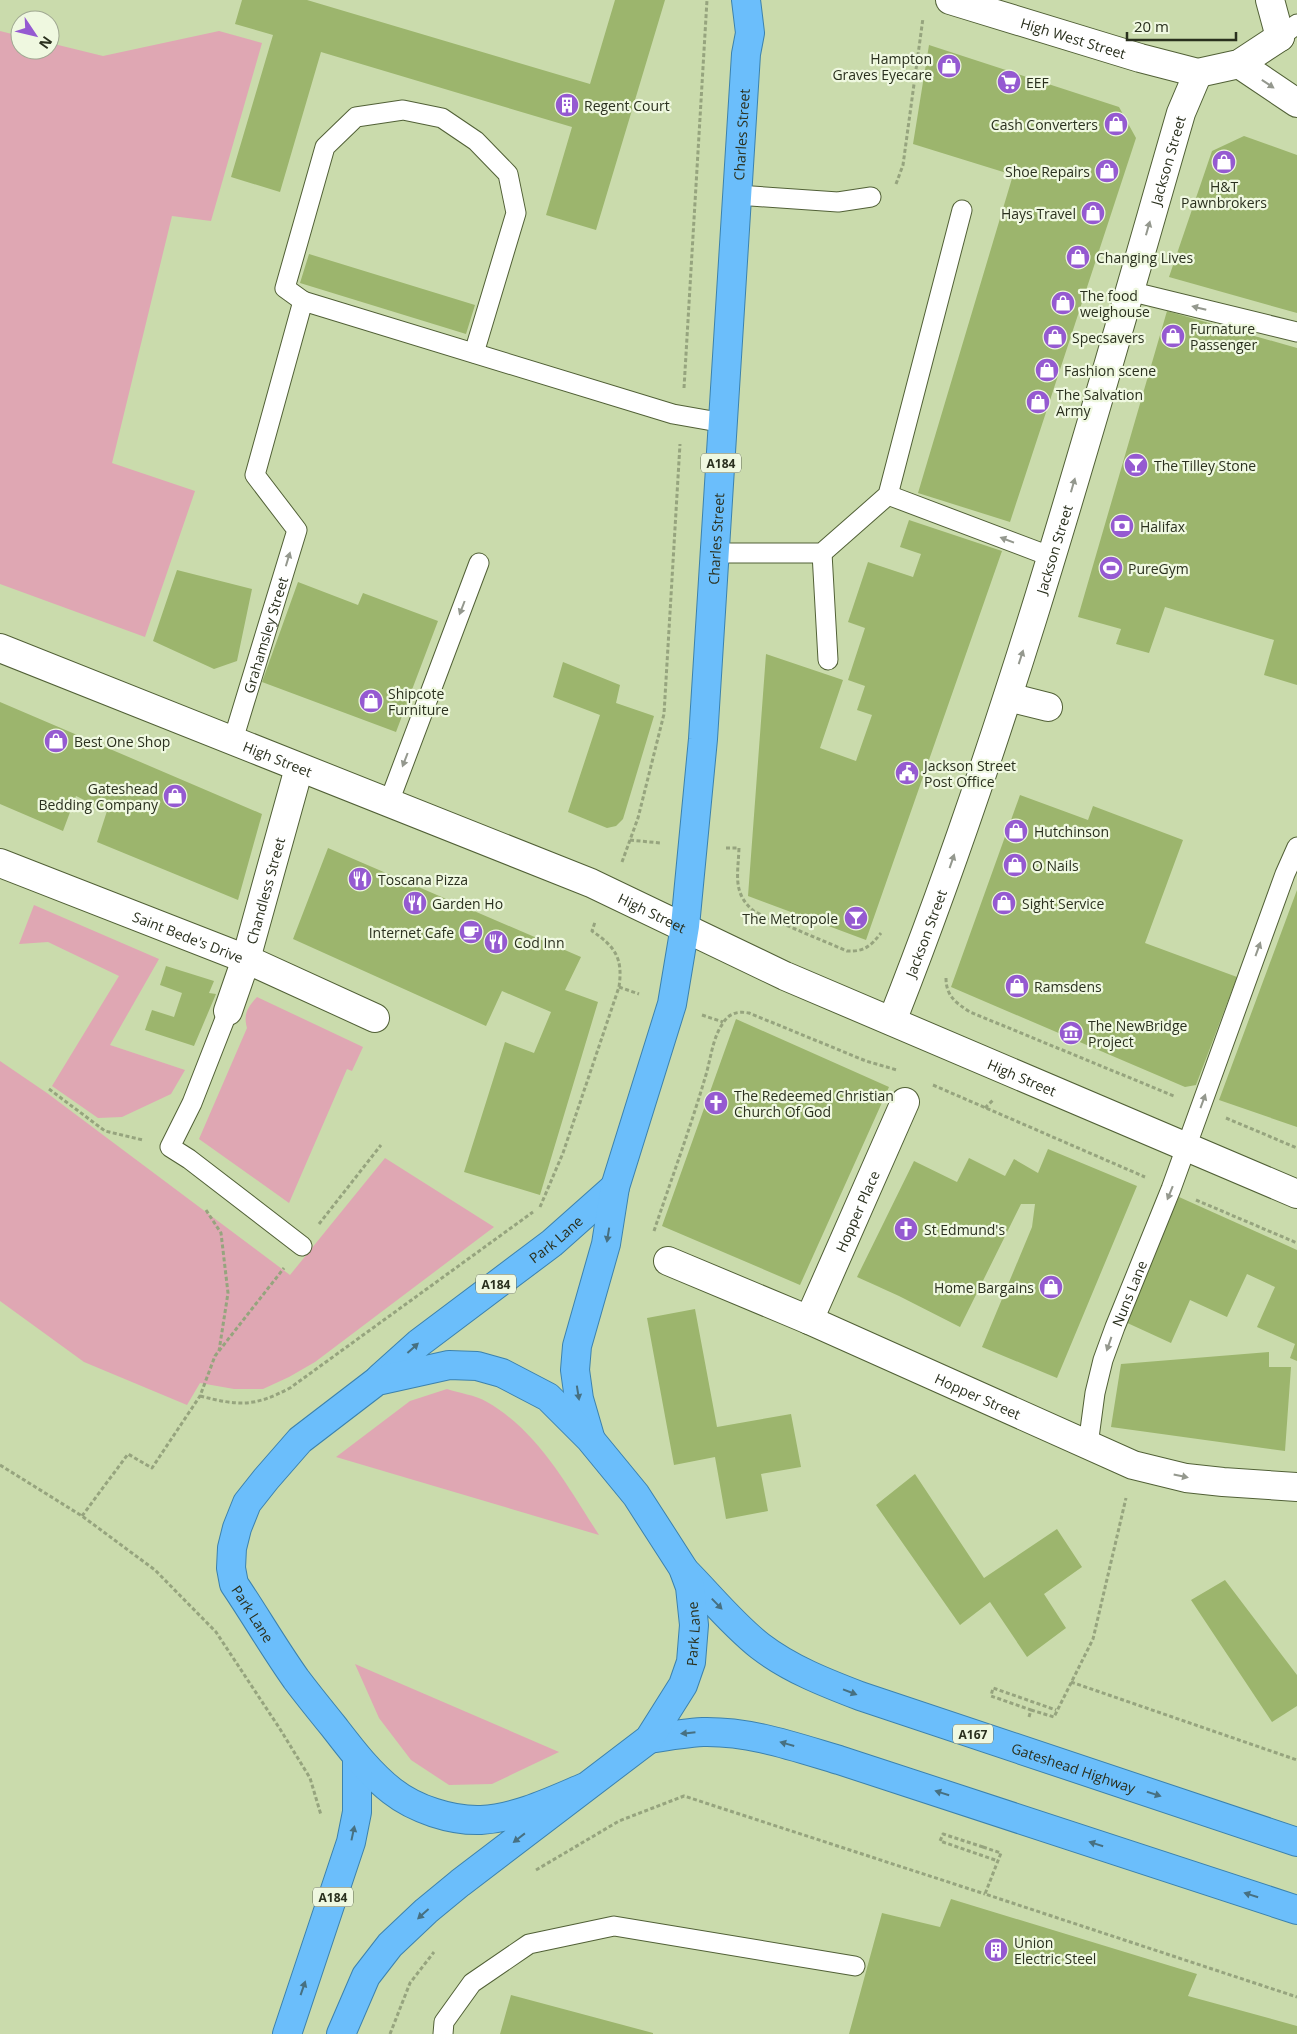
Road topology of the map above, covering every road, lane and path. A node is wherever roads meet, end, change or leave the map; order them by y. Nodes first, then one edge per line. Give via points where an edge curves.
1 (746, 0) edge
2 (1270, 0) edge
3 (958, 1) edge
4 (924, 10) dead end
5 (1291, 38) edge
6 (1239, 64) junction
7 (1198, 73) junction
8 (1297, 103) edge
9 (737, 195) junction
10 (871, 197) joint
11 (962, 210) dead end
12 (1129, 291) junction
13 (303, 301) junction
14 (1297, 332) edge
15 (474, 354) junction
16 (724, 423) junction
17 (888, 495) junction
18 (714, 552) junction
19 (822, 553) junction
20 (1052, 557) junction
21 (479, 563) dead end
22 (0, 648) edge
23 (828, 660) dead end
24 (1008, 697) junction
25 (1048, 707) dead end
26 (233, 740) junction
27 (299, 768) junction
28 (389, 802) junction
29 (630, 840) dead end
30 (692, 846) junction
31 (1297, 847) edge
32 (0, 863) edge
33 (684, 926) junction
34 (592, 931) dead end
35 (881, 933) dead end
36 (246, 959) junction
37 (946, 974) dead end
38 (228, 1011) joint
39 (375, 1018) dead end
40 (892, 1022) junction
41 (903, 1072) dead end
42 (932, 1084) dead end
43 (49, 1089) dead end
44 (906, 1102) dead end
45 (1200, 1107) junction
46 (170, 1147) junction
47 (1186, 1147) junction
48 (1297, 1148) edge
49 (190, 1159) junction
50 (615, 1187) junction
51 (1172, 1189) junction
52 (1297, 1194) edge
53 (1297, 1244) edge
54 (302, 1246) dead end
55 (668, 1260) joint
56 (809, 1320) junction
57 (219, 1352) dead end
58 (215, 1356) dead end
59 (377, 1381) junction
60 (200, 1396) junction
61 (590, 1439) junction
62 (1088, 1445) junction
63 (0, 1464) edge
64 (1133, 1465) junction
65 (1297, 1487) edge
66 (82, 1516) junction
67 (683, 1568) junction
68 (1071, 1682) junction
69 (1031, 1710) junction
70 (1056, 1710) junction
71 (1029, 1717) dead end
72 (650, 1740) junction
73 (357, 1757) junction
74 (1297, 1760) edge
75 (585, 1787) junction
76 (323, 1820) dead end
77 (987, 1838) dead end
78 (1297, 1842) edge
79 (983, 1848) junction
80 (998, 1861) junction
81 (533, 1872) dead end
82 (985, 1894) junction
83 (1297, 1910) edge
84 (437, 1948) dead end
85 (855, 1966) dead end
86 (1297, 1997) edge
87 (287, 2034) edge
88 (341, 2034) edge
89 (390, 2034) edge
90 (443, 2034) edge

1 - 9 highway, Charles Street / A184 via 750,33
2 - 5 street
3 - 7 street, High West Street
4 - 10 path via 903,165 894,190
5 - 6 street
6 - 7 street
6 -> 8 street
12 -> 7 street, Jackson Street via 1181,112
9 - 10 lane via 838,202
9 - 16 highway, Charles Street / A184
11 - 17 lane
14 -> 12 lane
20 -> 12 street, Jackson Street
13 - 15 lane
13 - 15 lane via 285,288 325,147 356,117 403,110 442,118 476,141 508,174 516,213
26 -> 13 lane, Grahamsley Street via 297,530 255,475
15 - 16 lane via 672,414
16 - 18 highway, Charles Street / A184
17 - 19 lane
20 -> 17 lane
18 - 19 lane
18 - 30 highway, Charles Street / A184
19 - 23 lane
24 -> 20 street, Jackson Street
21 -> 28 lane
22 - 26 street, High Street
24 - 25 street
40 -> 24 street, Jackson Street via 930,926
26 - 27 street, High Street
27 - 28 street, High Street
27 - 36 street, Chandless Street
28 - 33 street, High Street via 591,883
29 - 30 path
30 - 33 highway, Charles Street / A184
30 - 35 path via 739,848 740,896 755,912 847,951 867,948
45 -> 31 lane, Nuns Lane via 1284,874
32 - 36 street, Saint Bede's Drive
33 - 40 street, High Street via 767,968
33 - 50 highway, Park Lane / A184 via 672,1004
34 - 60 path via 613,949 621,971 619,987 564,1153 542,1206 290,1388 273,1397 247,1404
36 - 38 street, Chandless Street
36 - 39 street, Saint Bede's Drive
37 - 45 path via 949,994 970,1012
38 - 46 lane via 192,1103
40 - 47 street, High Street
41 - 55 path via 866,1061 749,1013 731,1014 723,1022 712,1049 706,1077 647,1252
42 - 51 path
43 - 46 path via 105,1131
44 - 56 street, Hopper Place
45 - 47 lane, Nuns Lane
45 - 48 path
46 - 49 lane
47 - 51 lane, Nuns Lane
47 - 52 street, High Street
49 - 54 lane
49 - 57 path via 192,1188 221,1233 228,1293
59 -> 50 highway, Park Lane / A184 via 419,1343 552,1244
50 -> 61 highway, Park Lane / A184 via 606,1244 577,1346 575,1370 579,1399
51 - 53 path
51 -> 62 lane, Nuns Lane via 1103,1360
55 - 56 street, Hopper Street
56 - 62 street, Hopper Street
58 - 60 path
59 - 61 highway, Park Lane via 449,1365 477,1366 502,1373 548,1397
59 - 73 highway, Park Lane via 300,1440 266,1479 248,1503 232,1548 234,1584 296,1679
60 - 66 path via 152,1468 128,1454
61 - 67 highway, Park Lane via 636,1495
62 - 64 street, Hopper Street
63 - 66 path
64 -> 65 street, Hopper Street via 1186,1478
64 - 68 path via 1093,1639
66 - 76 path via 155,1570 216,1632 310,1778
67 - 72 highway, Park Lane via 690,1587 694,1624 690,1662 683,1685
67 -> 78 highway, Gateshead Highway / A167 via 761,1646 815,1678
68 - 70 path
68 - 74 path
69 - 70 path via 1054,1717
69 - 70 path via 991,1696 993,1688
69 - 71 path
72 - 75 highway, Park Lane
83 -> 72 highway via 767,1739 703,1732
73 - 75 highway, Park Lane via 408,1802 457,1818 481,1820 510,1815 544,1805
87 -> 73 highway, A184 via 351,1842 357,1812
75 -> 88 highway, Park Lane via 447,1894 390,1945 366,1976
77 - 79 path
79 - 80 path via 1001,1853
79 - 80 path via 943,1834 940,1841
80 - 82 path
81 - 82 path via 619,1821 684,1796
82 - 86 path
84 - 89 path via 410,1983
85 - 90 lane via 614,1926 529,1944 472,1983 444,2022

